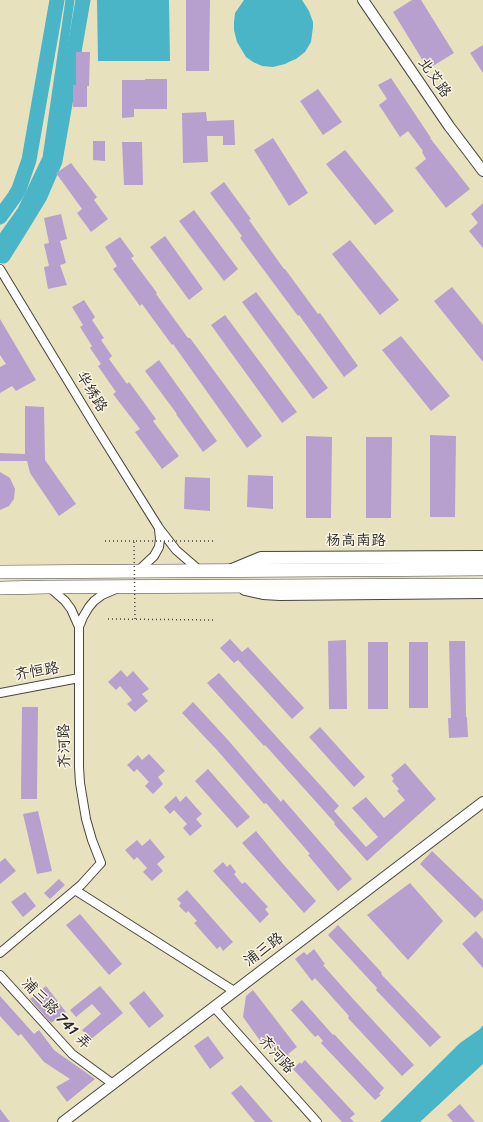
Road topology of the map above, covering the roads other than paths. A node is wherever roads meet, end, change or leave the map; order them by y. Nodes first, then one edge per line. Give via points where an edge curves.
1 (363, 0) edge
2 (483, 171) edge
3 (1, 270) edge
4 (159, 528) junction
5 (483, 557) edge
6 (483, 569) edge
7 (199, 570) junction
8 (231, 570) junction
9 (138, 571) junction
10 (0, 572) edge
11 (483, 585) edge
12 (122, 586) junction
13 (232, 586) junction
14 (48, 587) junction
15 (0, 588) edge
16 (483, 592) edge
17 (79, 627) junction
18 (79, 678) junction
19 (0, 693) edge
20 (483, 802) edge
21 (75, 890) junction
22 (0, 953) edge
23 (0, 975) edge
24 (234, 991) junction
25 (214, 1007) junction
26 (113, 1084) junction
27 (63, 1122) edge
28 (317, 1122) edge

1 - 2 street, 北艾路
3 - 4 street, 华绣路
4 - 7 street, 华绣路 via 176,550
4 - 9 street via 159,547 154,556
5 - 8 main road, 杨高南路 via 261,558
6 - 8 highway, 杨高南路
7 - 8 highway, 杨高南路
7 - 9 highway, 杨高南路
9 - 10 highway, 杨高南路
11 - 13 highway
12 - 13 highway
12 - 14 highway
12 - 17 street, 齐河路 via 94,601
13 - 16 main road via 280,594
14 - 15 highway
14 - 17 street, 齐河路 via 65,601
17 - 18 street, 齐河路
18 - 19 street, 齐恒路
18 - 21 street, 齐河路 via 80,783 86,819 101,863
20 - 24 street, 浦三路
21 - 22 street
21 - 24 street
23 - 26 street, 浦三路 741 弄 via 72,1054
24 - 25 street, 浦三路
25 - 26 street, 浦三路
25 - 28 street, 齐河路
26 - 27 street, 浦三路

